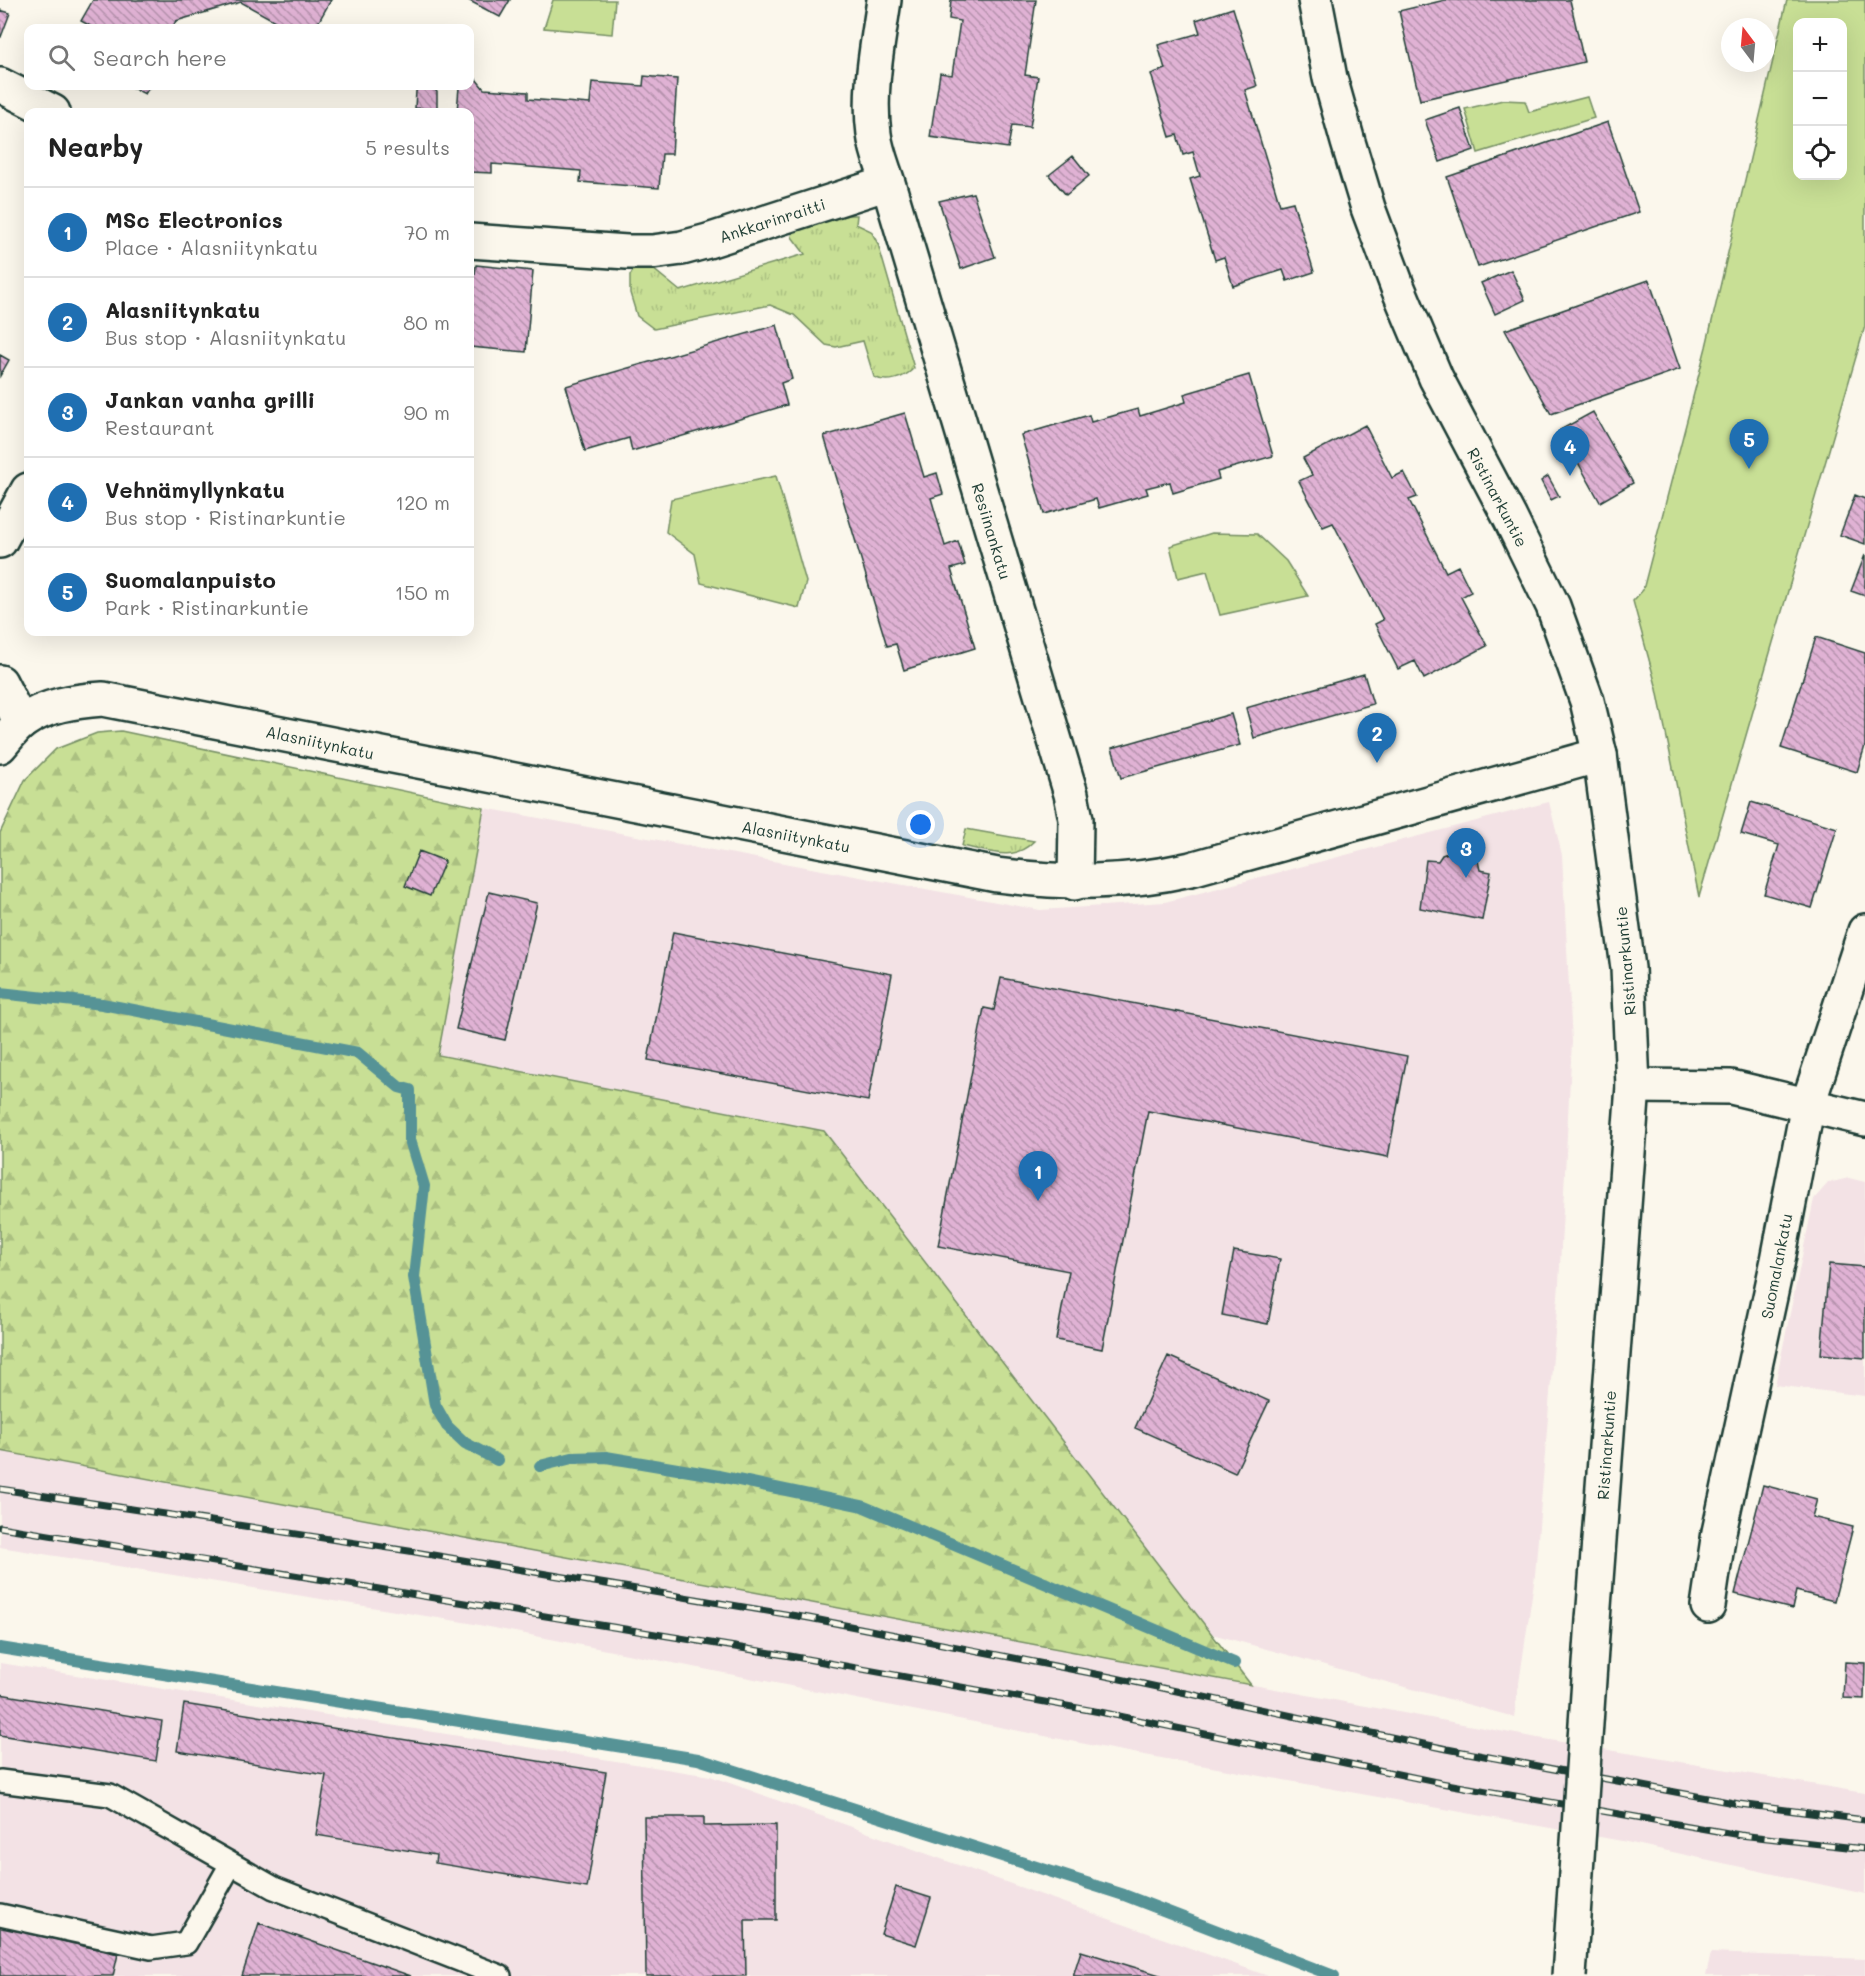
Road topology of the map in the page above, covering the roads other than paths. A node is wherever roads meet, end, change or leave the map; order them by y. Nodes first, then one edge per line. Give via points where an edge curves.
1 (884, 0) edge
2 (1315, 0) edge
3 (0, 85) edge
4 (45, 108) edge
5 (888, 183) junction
6 (474, 241) edge
7 (24, 497) edge
8 (0, 541) edge
9 (6, 711) edge
10 (1600, 755) junction
11 (1075, 883) junction
12 (1865, 931) edge
13 (1633, 1086) junction
14 (1808, 1104) junction
15 (1865, 1119) edge
16 (1708, 1606) dead end
17 (0, 1781) edge
18 (231, 1864) junction
19 (0, 1915) edge
20 (501, 1976) edge
21 (1569, 1976) edge

1 - 5 street via 873,104 874,134
2 - 10 street, Ristinarkuntie via 1330,78 1348,142 1398,288 1436,378 1553,606 1587,701
3 - 4 street
5 - 6 street, Ankkarinraitti via 708,241 662,250 596,251
5 - 11 street, Resiinankatu via 1071,794 1076,819
7 - 8 street
9 - 11 street, Alasniitynkatu via 47,708 77,700 126,702 997,875
10 - 11 street, Alasniitynkatu via 1191,869 1124,881
10 - 13 street, Ristinarkuntie via 1628,968
12 - 14 street, Suomalankatu
13 - 14 street via 1731,1087
13 - 21 street, Ristinarkuntie, bridge
14 - 15 street
14 - 16 street, Suomalankatu via 1719,1532
17 - 18 lane via 110,1796
18 - 19 lane via 186,1943 151,1948
18 - 20 lane via 274,1888

